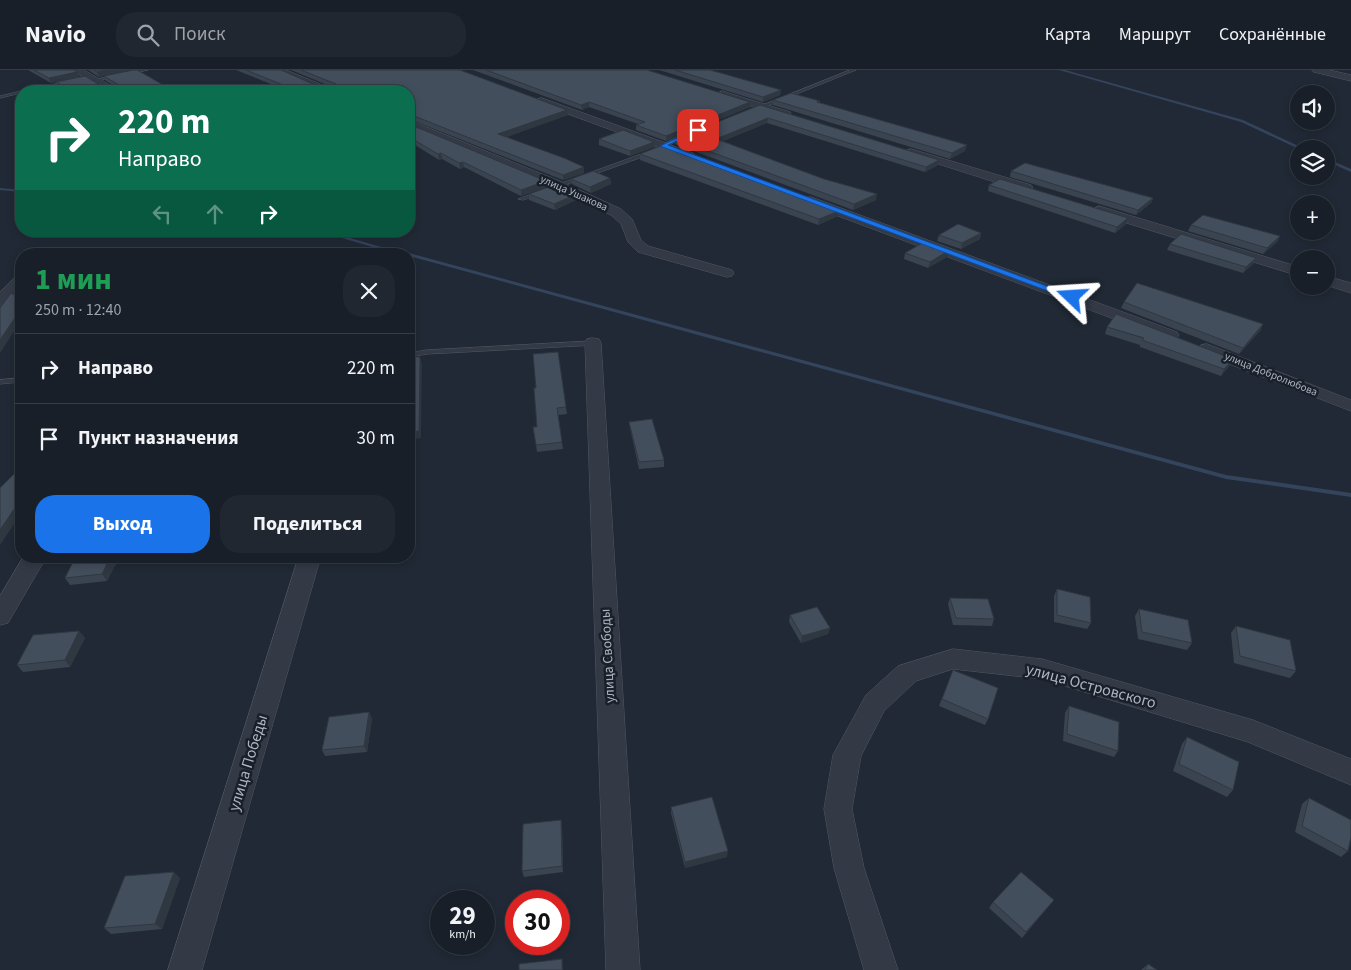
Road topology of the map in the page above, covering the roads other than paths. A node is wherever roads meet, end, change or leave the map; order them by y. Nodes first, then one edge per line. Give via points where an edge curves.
1 (146, 70) edge
2 (278, 70) edge
3 (854, 70) edge
4 (1317, 70) edge
5 (86, 77) edge
6 (1351, 78) edge
7 (72, 81) edge
8 (53, 85) edge
9 (103, 85) edge
10 (317, 85) edge
11 (707, 90) edge
12 (15, 93) edge
13 (0, 97) edge
14 (534, 98) edge
15 (762, 106) junction
16 (746, 111) edge
17 (800, 118) edge
18 (415, 126) edge
19 (691, 133) edge
20 (663, 146) junction
21 (896, 147) edge
22 (700, 160) edge
23 (558, 186) junction
24 (1039, 191) edge
25 (794, 194) edge
26 (521, 199) dead end
27 (1085, 206) edge
28 (1290, 269) edge
29 (727, 273) dead end
30 (1335, 283) edge
31 (15, 285) edge
32 (1351, 288) edge
33 (0, 301) edge
34 (1179, 338) edge
35 (593, 342) joint
36 (1197, 345) edge
37 (415, 355) edge
38 (15, 381) edge
39 (0, 382) edge
40 (1351, 406) edge
41 (32, 563) edge
42 (308, 563) edge
43 (0, 616) edge
44 (1351, 772) edge
45 (185, 970) edge
46 (623, 970) edge
47 (881, 970) edge

1 - 5 lane
2 - 10 street
3 - 15 lane
4 - 6 street
5 - 9 street
7 - 8 lane
11 - 15 street
12 - 13 lane
14 - 20 street
15 - 16 lane
15 - 17 street
18 - 23 street, улица Ушакова
19 - 20 lane
20 - 22 street
20 - 23 lane
21 - 24 street
23 - 26 lane
23 - 29 street, улица Ушакова via 616,212 627,222 635,242 644,249
25 - 34 street
27 - 28 street
30 - 32 street
31 - 33 street
35 - 37 lane
35 - 46 street, улица Свободы
36 - 40 street, улица Добролюбова
38 - 39 lane
41 - 43 street
42 - 45 street, улица Победы
44 - 47 street, улица Островского via 1253,732 1042,669 953,659 907,673 874,703 847,755 838,809 849,868

